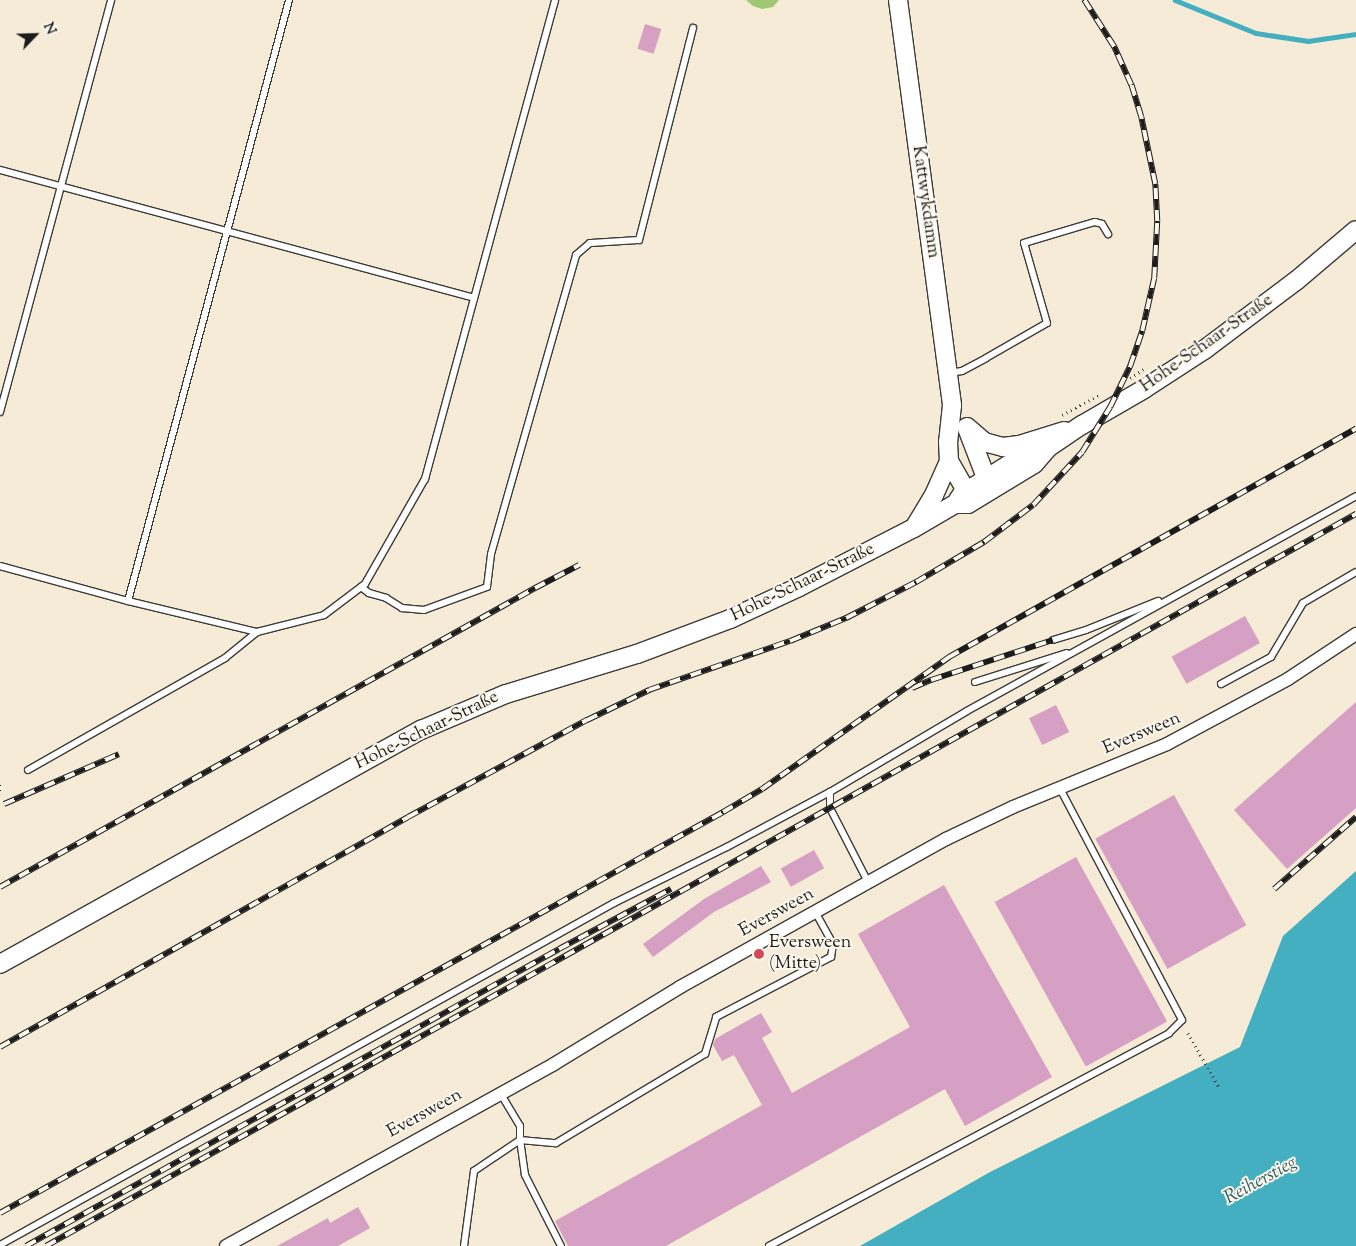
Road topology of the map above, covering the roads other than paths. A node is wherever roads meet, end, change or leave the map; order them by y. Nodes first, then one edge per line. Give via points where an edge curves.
1 (111, 0) edge
2 (290, 0) edge
3 (555, 0) edge
4 (898, 0) edge
5 (693, 28) dead end
6 (0, 170) edge
7 (61, 186) junction
8 (1356, 230) edge
9 (227, 231) junction
10 (1108, 234) dead end
11 (474, 298) junction
12 (948, 374) junction
13 (952, 405) junction
14 (0, 412) edge
15 (1082, 425) junction
16 (966, 427) junction
17 (949, 461) junction
18 (989, 484) junction
19 (1356, 496) edge
20 (964, 499) junction
21 (914, 528) junction
22 (0, 566) edge
23 (1356, 572) edge
24 (361, 587) junction
25 (1176, 595) junction
26 (128, 601) junction
27 (257, 632) junction
28 (1356, 634) edge
29 (1052, 640) dead end
30 (1081, 649) junction
31 (975, 682) dead end
32 (1221, 684) dead end
33 (28, 770) dead end
34 (1060, 787) junction
35 (830, 792) junction
36 (868, 882) junction
37 (815, 912) junction
38 (0, 964) edge
39 (500, 1093) junction
40 (520, 1140) junction
41 (0, 1245) edge
42 (226, 1246) edge
43 (464, 1246) edge
44 (562, 1246) edge
45 (769, 1246) edge

1 - 7 lane
2 - 9 lane
3 - 11 lane
4 - 12 main road, Kattwykdamm
5 - 24 lane via 639,240 590,244 576,256 491,554 487,587 424,610 402,608
6 - 7 lane
7 - 9 lane
7 - 14 lane
8 - 15 main road, Hohe-Schaar-Straße via 1297,280 1204,350
9 - 11 lane
9 - 26 lane
10 - 12 lane via 1102,224 1095,222 1024,243 1047,323 962,371
11 - 24 lane via 425,479
12 - 13 main road, Kattwykdamm
13 - 16 main road, Kattwykdamm
13 - 17 main road, Kattwykdamm
15 - 16 main road via 1003,447 984,442
15 - 18 main road, Hohe-Schaar-Straße via 1050,447 1034,464
16 - 18 main road, Kattwykdamm
17 - 20 main road, Kattwykdamm
17 - 21 main road
18 - 20 main road, Hohe-Schaar-Straße
19 - 25 lane
20 - 21 main road, Hohe-Schaar-Straße
21 - 38 main road, Hohe-Schaar-Straße via 730,619 637,654 506,694 421,730
22 - 26 lane
23 - 32 lane via 1303,604 1271,657
24 - 27 lane via 324,615
25 - 29 lane
25 - 30 lane
26 - 27 lane
27 - 33 lane via 225,658
28 - 34 street, Eversween via 1288,679 1218,718 1167,744
30 - 31 lane
30 - 35 lane
34 - 36 street, Eversween via 975,824
34 - 45 lane via 1182,1020 1160,1037
35 - 36 lane via 830,808
35 - 41 lane via 614,903
36 - 37 street, Eversween
37 - 39 street, Eversween
37 - 40 lane via 833,944 831,957 716,1018 705,1054 556,1143
39 - 40 lane via 520,1126
39 - 42 street, Eversween
40 - 43 lane via 474,1172
40 - 44 lane via 525,1175

